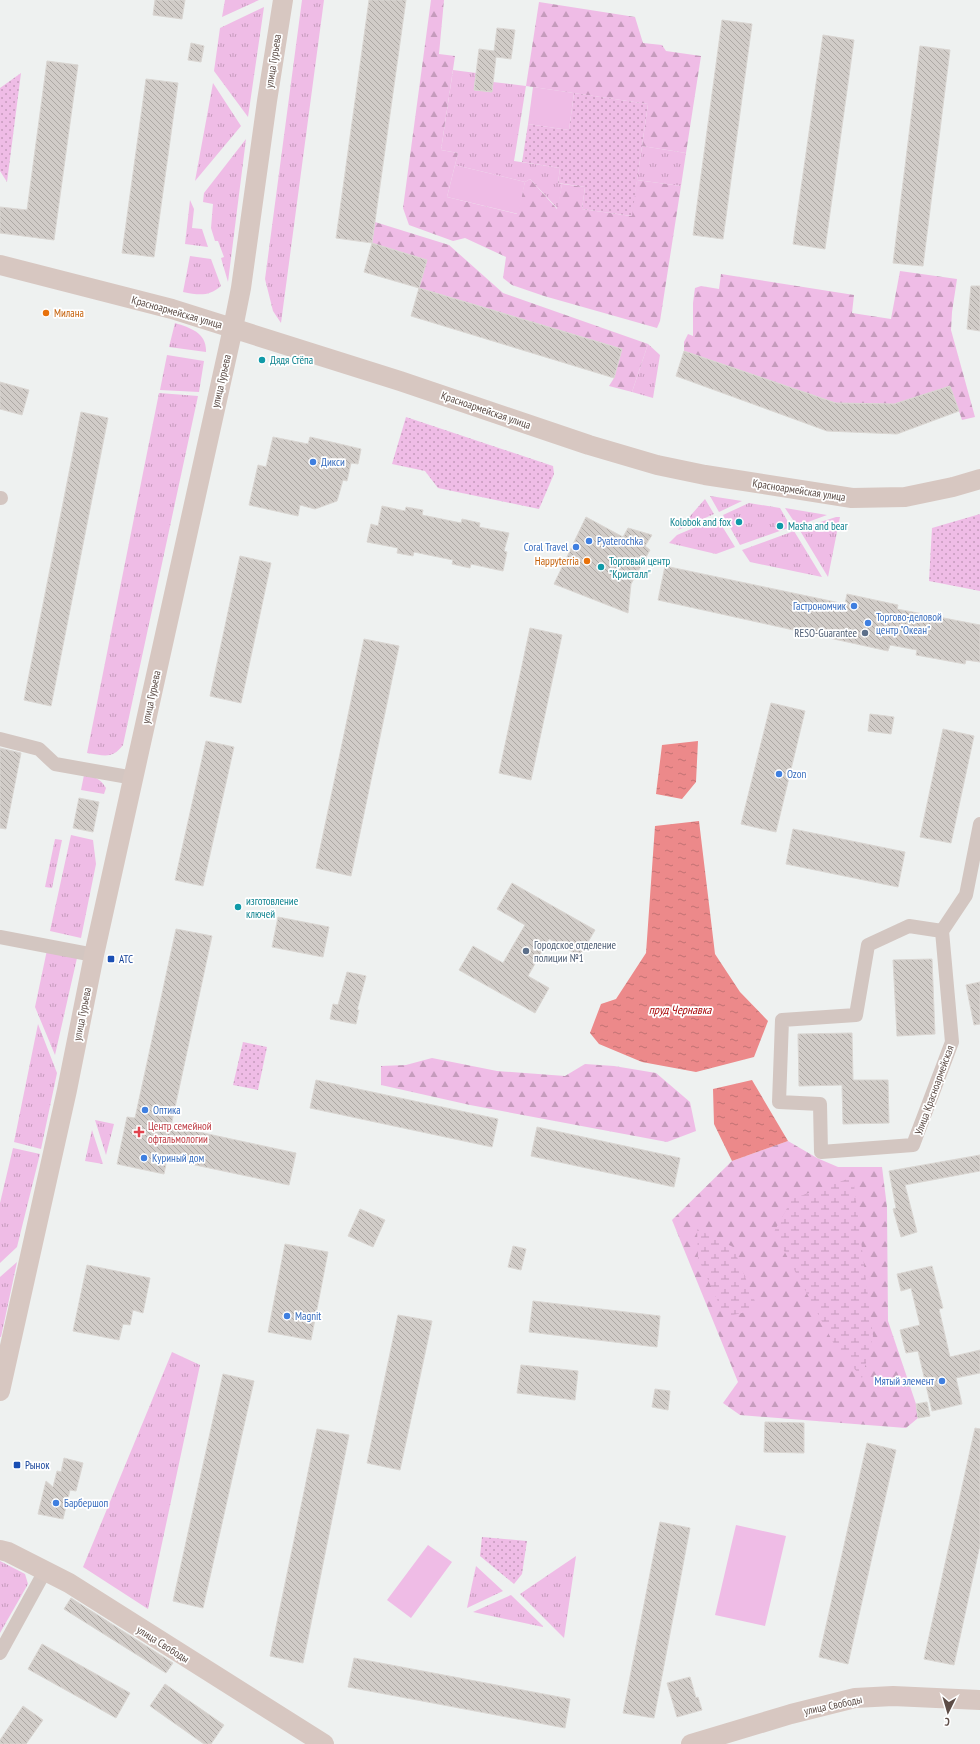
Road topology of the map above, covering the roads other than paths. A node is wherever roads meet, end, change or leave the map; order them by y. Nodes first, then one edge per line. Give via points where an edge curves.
1 (283, 0) edge
2 (0, 265) edge
3 (233, 328) junction
4 (980, 479) edge
5 (0, 739) edge
6 (134, 778) junction
7 (980, 824) edge
8 (942, 931) junction
9 (0, 937) edge
10 (94, 954) junction
11 (0, 1391) edge
12 (0, 1550) edge
13 (45, 1571) junction
14 (0, 1653) edge
15 (980, 1700) edge
16 (324, 1744) edge
17 (691, 1744) edge

1 - 3 main road, улица Гурьева
2 - 3 main road, Красноармейская улица via 172,309
3 - 4 main road, Красноармейская улица via 589,445 705,476 852,498 905,497
3 - 6 main road, улица Гурьева
5 - 6 street via 39,749 55,764
6 - 10 main road, улица Гурьева
7 - 8 street via 966,895
8 - 8 street, Улица Красноармейская via 952,1042 913,1145 821,1152 820,1104 779,1102 782,1020 856,1015 868,944 909,926
9 - 10 street
10 - 11 main road, улица Гурьева via 67,1090
12 - 13 main road, улица Свободы
13 - 14 street
13 - 16 main road, улица Свободы via 69,1583
15 - 17 main road, улица Свободы via 893,1696 855,1698

